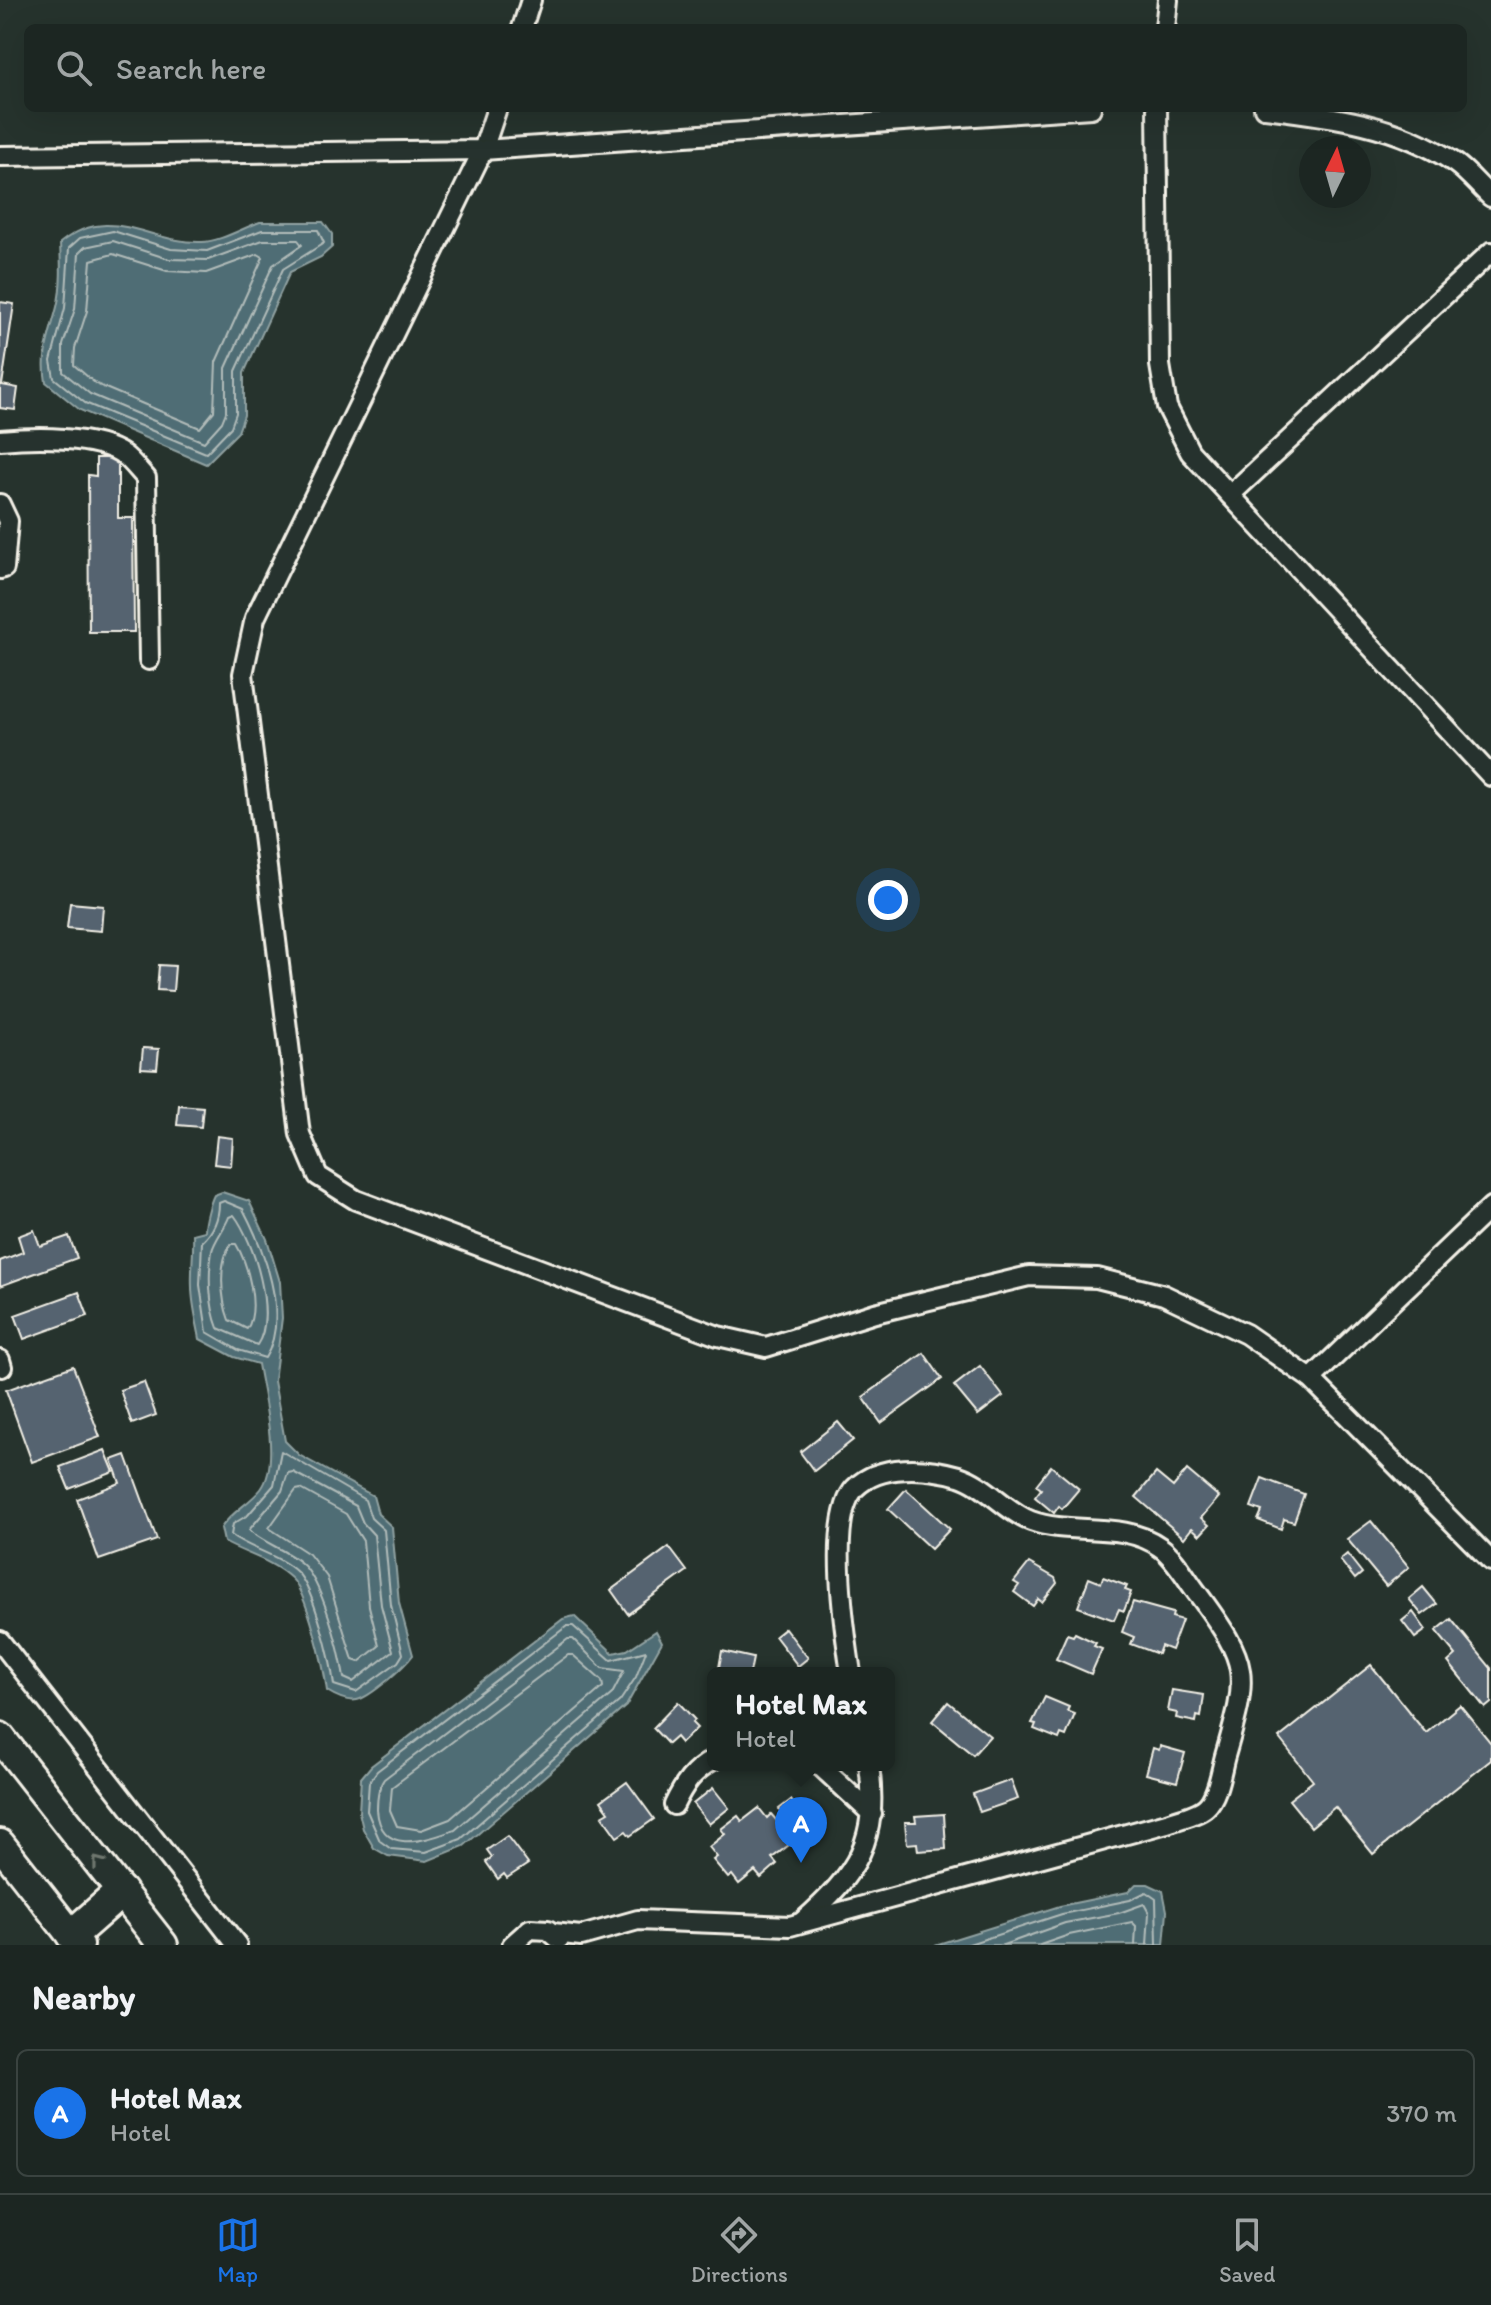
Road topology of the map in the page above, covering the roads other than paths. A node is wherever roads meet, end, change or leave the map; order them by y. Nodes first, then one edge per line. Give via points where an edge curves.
1 (531, 0) edge
2 (1168, 0) edge
3 (523, 24) edge
4 (1165, 24) edge
5 (496, 112) edge
6 (1033, 112) edge
7 (1157, 112) edge
8 (1300, 112) edge
9 (483, 150) junction
10 (0, 156) edge
11 (1491, 197) edge
12 (1491, 252) edge
13 (0, 440) edge
14 (1230, 495) junction
15 (0, 504) edge
16 (0, 569) edge
17 (149, 660) dead end
18 (1491, 776) edge
19 (1491, 1207) edge
20 (1311, 1379) junction
21 (1487, 1549) edge
22 (0, 1641) edge
23 (850, 1667) edge
24 (0, 1737) edge
25 (707, 1763) edge
26 (825, 1771) edge
27 (869, 1771) edge
28 (674, 1805) dead end
29 (872, 1814) junction
30 (0, 1844) edge
31 (121, 1892) junction
32 (800, 1924) junction
33 (558, 1939) edge
34 (76, 1940) edge
35 (577, 1941) edge
36 (163, 1945) edge
37 (237, 1945) edge
38 (512, 1945) edge

1 - 3 street
2 - 4 street
5 - 9 street
6 - 9 street
7 - 14 street via 1160,365 1167,407 1190,452
8 - 11 street via 1399,134 1456,163
9 - 10 street
9 - 20 street via 255,618 243,674 300,1134 318,1176 356,1200 718,1336 766,1347 875,1313 1029,1276 1097,1278 1177,1302 1246,1334
12 - 14 street
13 - 17 street via 85,442 123,454 146,478
14 - 18 street
15 - 16 street via 8,521
19 - 20 street
20 - 21 street
22 - 37 street
23 - 32 street via 844,1629 844,1517 853,1490 873,1474 901,1469 960,1476 1027,1520 1135,1535 1162,1547 1230,1638 1242,1671 1243,1695 1207,1806 1111,1841
31 -> 24 main road
25 - 28 street via 683,1785
26 - 29 street
27 - 29 street
29 - 32 street via 861,1856 841,1886
30 - 34 main road
31 - 34 highway
31 - 36 main road
32 - 35 street via 638,1920
33 - 35 street
33 - 38 street via 530,1929

